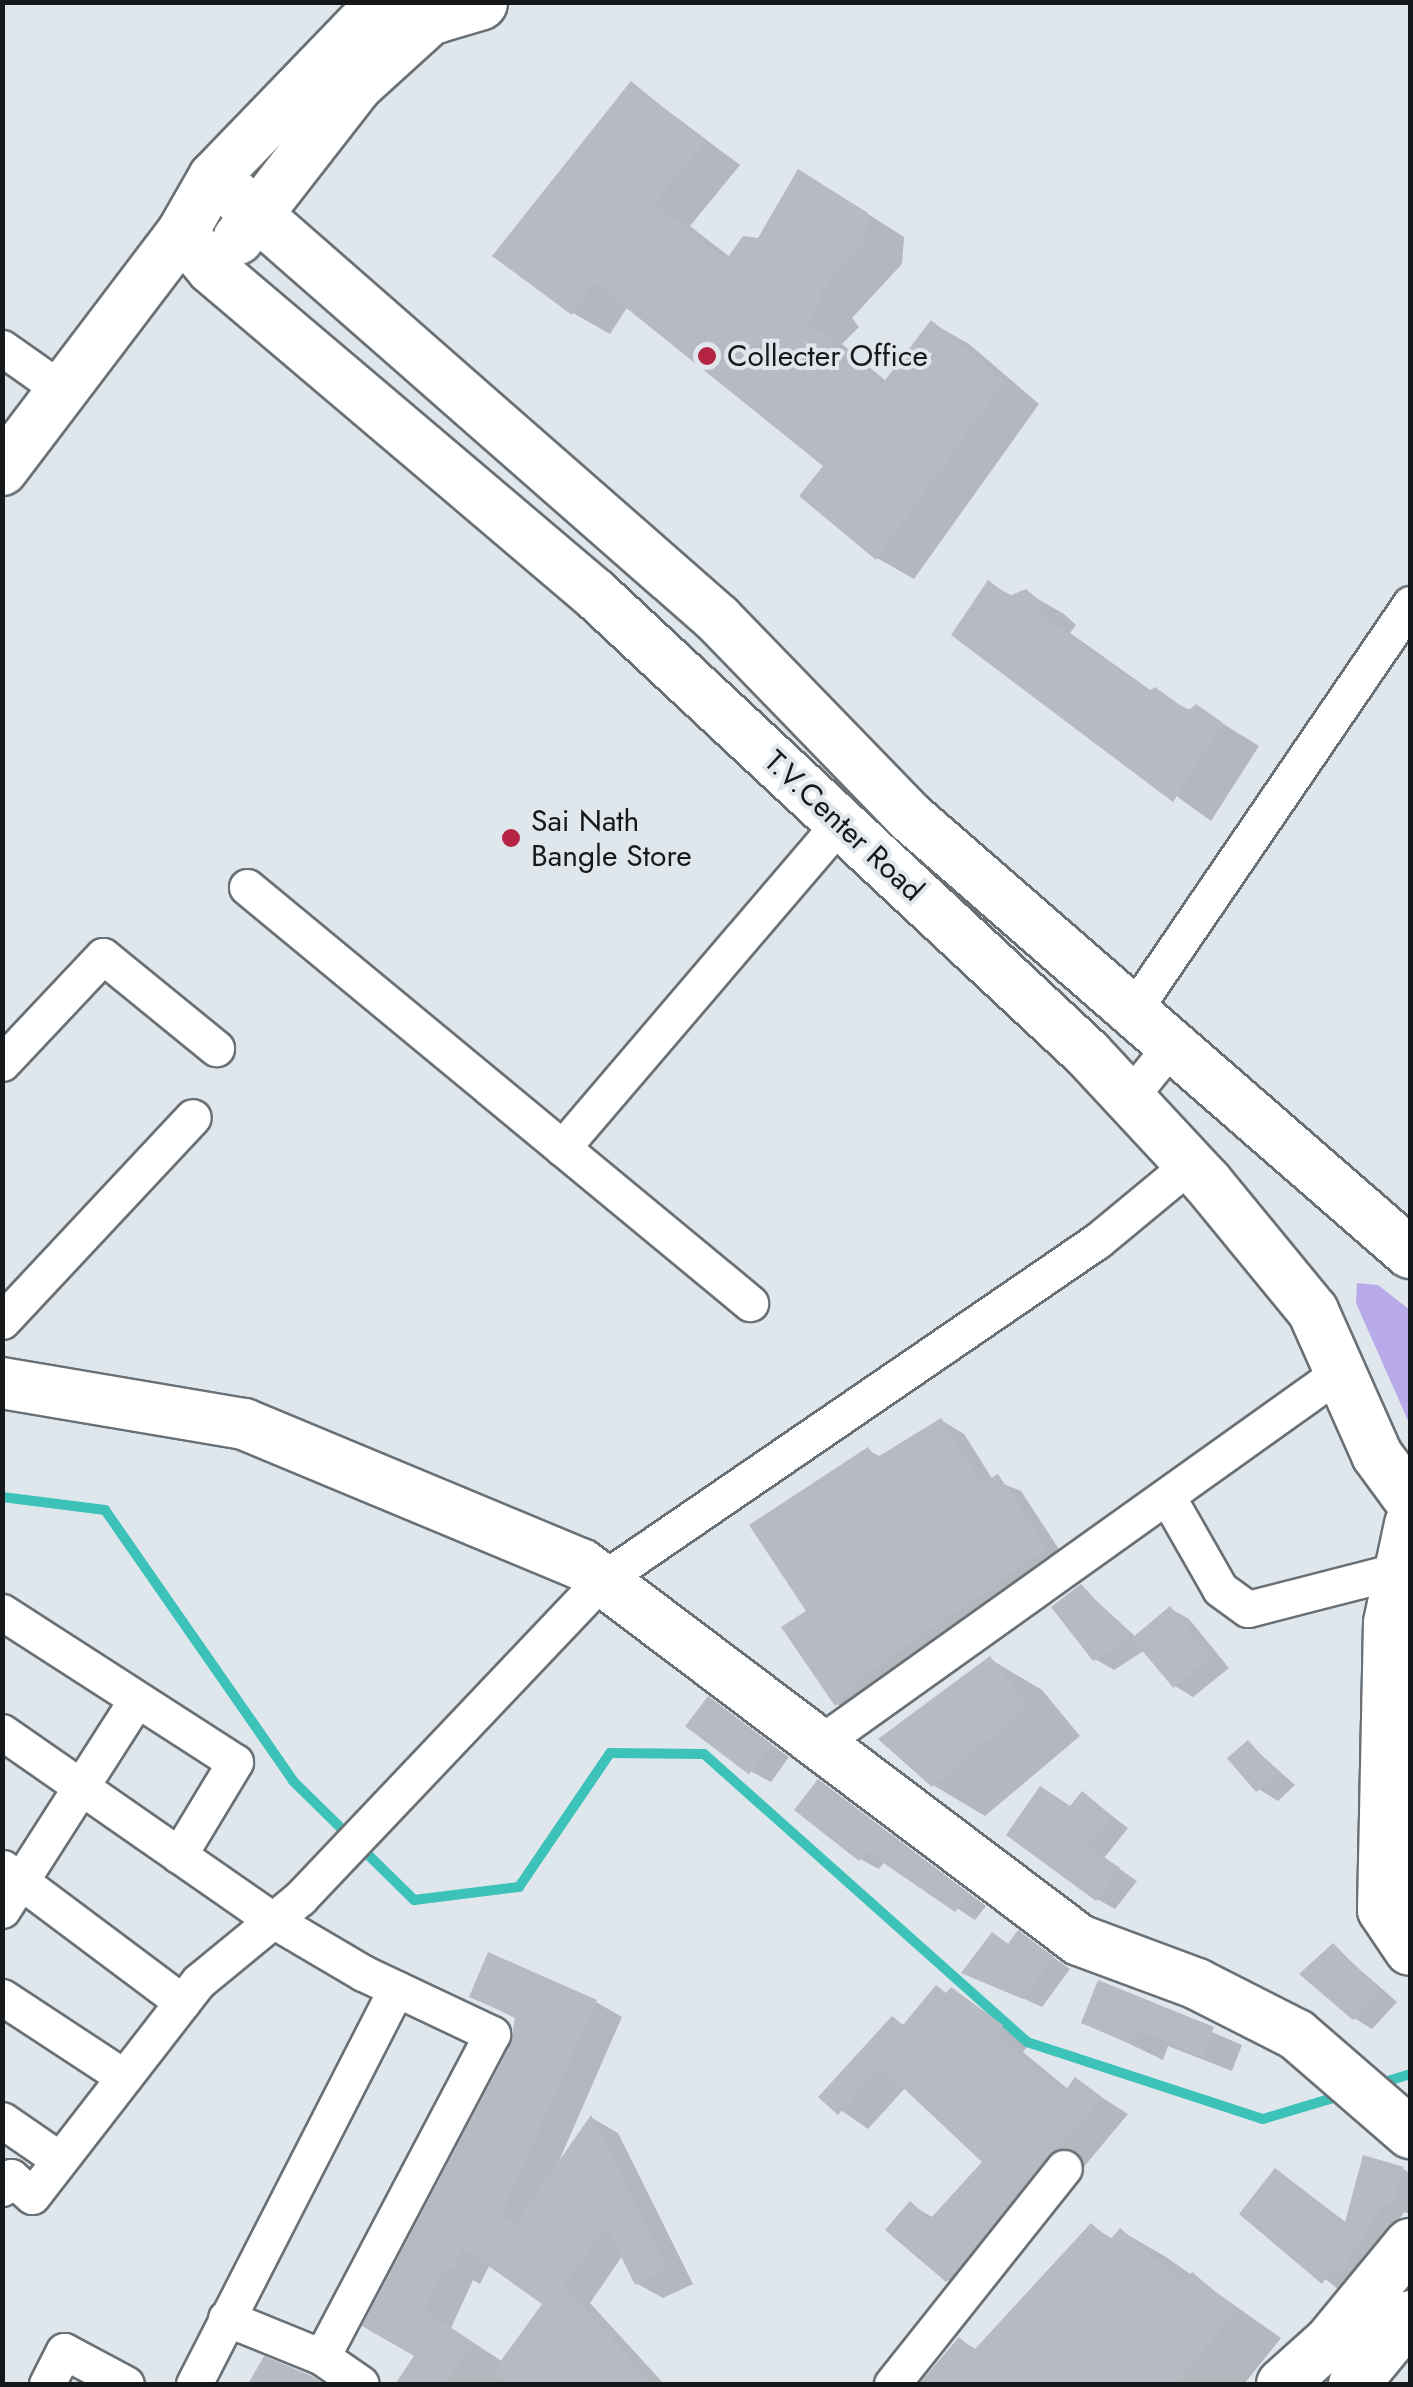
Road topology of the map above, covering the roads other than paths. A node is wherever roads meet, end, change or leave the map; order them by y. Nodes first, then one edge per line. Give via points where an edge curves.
1 (426, 6) edge
2 (214, 177) junction
3 (258, 215) junction
4 (197, 251) junction
5 (2, 348) edge
6 (58, 388) junction
7 (2, 470) edge
8 (1410, 604) edge
9 (790, 694) junction
10 (748, 736) junction
11 (840, 823) junction
12 (248, 887) dead end
13 (1132, 1012) junction
14 (1171, 1046) junction
15 (216, 1048) dead end
16 (2, 1063) edge
17 (1129, 1098) junction
18 (193, 1117) dead end
19 (562, 1148) junction
20 (1190, 1164) junction
21 (1410, 1253) edge
22 (750, 1303) dead end
23 (2, 1321) edge
24 (1340, 1372) junction
25 (2, 1382) edge
26 (1167, 1496) junction
27 (1410, 1500) edge
28 (1406, 1547) edge
29 (602, 1580) junction
30 (2, 1612) edge
31 (137, 1699) junction
32 (2, 1732) edge
33 (820, 1744) junction
34 (82, 1787) junction
35 (179, 1855) junction
36 (9, 1886) edge
37 (286, 1909) junction
38 (1410, 1950) edge
39 (396, 1988) junction
40 (2, 1997) edge
41 (182, 2002) junction
42 (124, 2077) junction
43 (2, 2120) edge
44 (1410, 2133) edge
45 (60, 2160) junction
46 (1064, 2168) dead end
47 (2, 2188) edge
48 (1410, 2244) edge
49 (1410, 2316) edge
50 (226, 2318) junction
51 (322, 2357) junction
52 (47, 2384) edge
53 (126, 2384) edge
54 (194, 2384) edge
55 (360, 2384) edge
56 (892, 2384) edge
57 (1282, 2384) edge
58 (1354, 2384) edge

1 - 2 street
1 - 3 street
2 - 3 street, T.V.Center Road
2 - 4 street
3 - 4 street
3 - 9 street, T.V.Center Road via 718,619
4 - 6 street
4 - 10 street, T.V.Center Road via 596,594
5 - 6 street
6 - 7 street
8 - 13 street
9 - 10 street
9 - 13 street, T.V.Center Road via 911,818
10 - 11 street, T.V.Center Road
11 - 17 street, T.V.Center Road
11 - 19 street
12 - 19 street
13 - 14 street, T.V.Center Road
14 - 17 street
14 - 21 street, T.V.Center Road
15 - 16 street via 103,956
17 - 20 street, T.V.Center Road
18 - 23 street
19 - 22 street
20 - 24 street, T.V.Center Road via 1313,1311
20 - 29 street via 1097,1241
24 - 26 street
24 - 27 street, T.V.Center Road via 1377,1455
25 - 29 street via 244,1424 581,1564
26 - 28 street via 1220,1588 1248,1610
26 - 33 street
28 - 38 street via 1388,1623 1384,1910
29 - 33 street
29 - 37 street
30 - 31 street
31 - 34 street
31 - 35 street via 234,1762
32 - 34 street
33 - 44 street via 1079,1940 1197,1984 1322,2053
34 - 35 street
34 - 36 street
35 - 37 street
36 - 41 street
37 - 39 street
37 - 41 street
39 - 50 street
39 - 51 street via 492,2034
40 - 42 street
41 - 42 street
42 - 45 street
43 - 45 street
45 - 47 street via 32,2196 11,2177
46 - 56 street
48 - 57 street via 1330,2341
49 - 58 street
50 - 51 street
50 - 54 street
51 - 55 street
52 - 53 street via 64,2352

